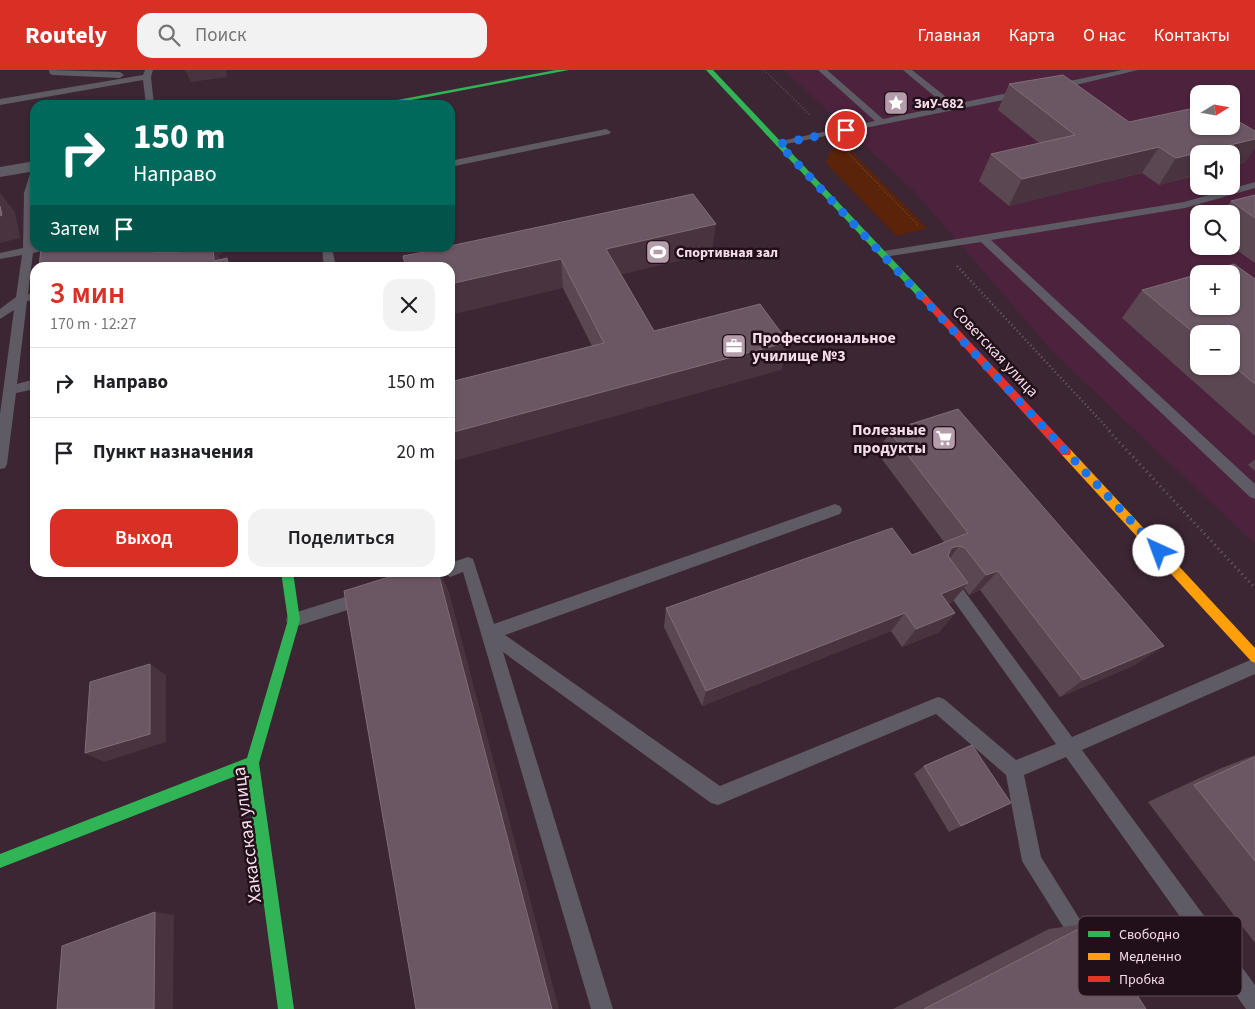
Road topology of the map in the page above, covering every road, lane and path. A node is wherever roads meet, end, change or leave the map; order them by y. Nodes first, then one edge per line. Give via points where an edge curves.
1 (53, 70) edge
2 (566, 70) edge
3 (709, 70) edge
4 (764, 70) edge
5 (822, 70) edge
6 (907, 70) edge
7 (1134, 70) edge
8 (148, 73) edge
9 (1049, 88) edge
10 (1030, 92) edge
11 (150, 100) edge
12 (401, 100) edge
13 (0, 102) edge
14 (954, 108) junction
15 (881, 122) junction
16 (606, 132) dead end
17 (828, 134) junction
18 (779, 144) junction
19 (455, 163) edge
20 (30, 167) edge
21 (0, 172) edge
22 (1255, 185) edge
23 (30, 189) edge
24 (983, 238) junction
25 (938, 245) junction
26 (28, 250) junction
27 (884, 254) junction
28 (0, 256) edge
29 (30, 297) edge
30 (22, 299) junction
31 (0, 315) edge
32 (16, 346) junction
33 (0, 349) edge
34 (30, 385) edge
35 (10, 390) junction
36 (0, 464) edge
37 (1255, 493) edge
38 (835, 510) dead end
39 (455, 568) edge
40 (944, 575) edge
41 (288, 577) edge
42 (1255, 588) edge
43 (382, 592) edge
44 (294, 620) junction
45 (489, 633) junction
46 (1255, 657) edge
47 (1255, 666) edge
48 (1069, 747) junction
49 (252, 764) junction
50 (1014, 770) junction
51 (0, 861) edge
52 (1192, 916) edge
53 (1078, 933) edge
54 (1242, 985) edge
55 (1255, 1003) edge
56 (286, 1009) edge
57 (602, 1009) edge

1 - 8 lane
2 - 12 street
3 - 18 street, Советская улица
4 - 17 path
5 - 15 lane
6 - 14 lane
7 - 9 lane
8 - 11 lane
8 - 13 lane
10 - 14 lane
14 - 15 lane
15 - 17 lane
16 - 19 lane
17 - 18 lane
17 - 25 path
18 - 27 street, Советская улица
20 - 21 street
22 - 24 lane via 1185,205
23 - 26 lane
24 - 25 lane
24 - 37 lane
25 - 27 lane
25 - 42 path
26 - 28 lane
26 - 30 lane
27 - 46 street, Советская улица
29 - 30 lane
30 - 31 lane
30 - 32 lane
32 - 33 lane
32 - 35 lane
34 - 35 lane
35 - 36 lane
38 - 45 lane
39 - 45 lane via 468,564
40 - 48 lane
41 - 44 street, Хакасская улица
43 - 44 lane
44 - 49 street, Хакасская улица
45 - 50 lane via 718,796 938,705
45 - 57 lane
47 - 48 lane
48 - 50 lane
48 - 52 lane
49 - 51 street
49 - 56 street, Хакасская улица
50 - 53 lane via 1032,861
54 - 55 lane

